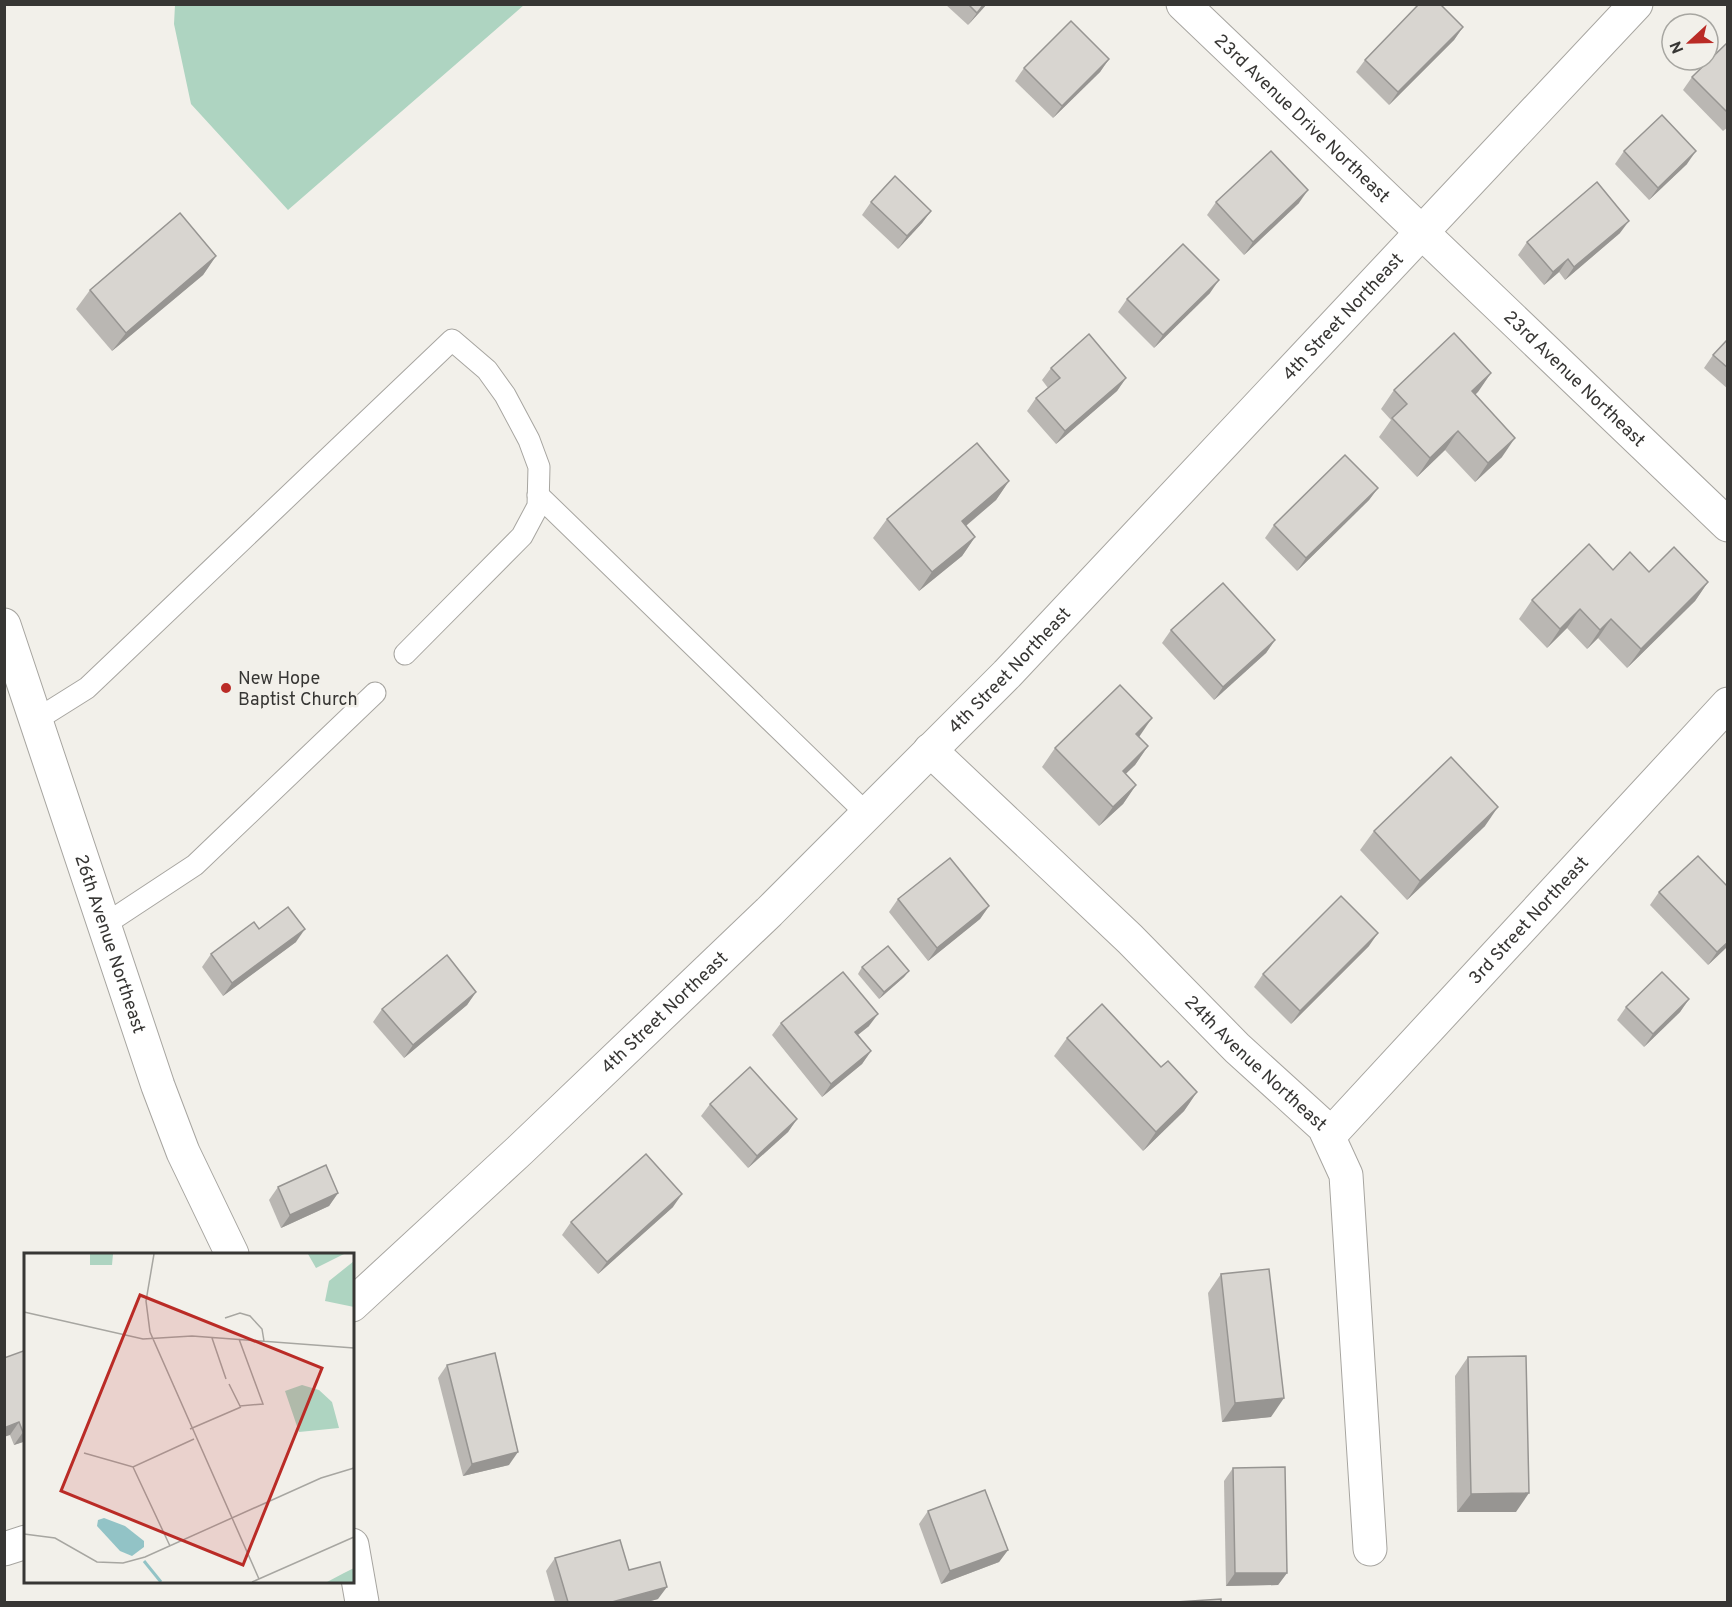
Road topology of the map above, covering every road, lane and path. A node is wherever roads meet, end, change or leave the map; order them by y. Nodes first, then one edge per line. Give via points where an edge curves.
1 (1183, 4) edge
2 (1636, 4) edge
3 (1421, 232) junction
4 (538, 495) junction
5 (1728, 525) edge
6 (4, 625) edge
7 (405, 654) dead end
8 (375, 693) dead end
9 (1728, 704) edge
10 (36, 720) junction
11 (930, 750) junction
12 (867, 814) junction
13 (104, 925) junction
14 (1329, 1136) junction
15 (231, 1253) edge
16 (354, 1303) edge
17 (24, 1543) edge
18 (4, 1549) edge
19 (1370, 1549) dead end
20 (354, 1556) edge
21 (362, 1602) edge

1 - 3 street, 23rd Avenue Drive Northeast
2 - 3 street, 4th Street Northeast
3 - 5 street, 23rd Avenue Northeast
3 - 11 street, 4th Street Northeast via 1015,665
4 - 7 lane via 538,506 522,536
4 - 10 lane via 539,467 505,395 487,370 452,340 107,669
4 - 12 lane
6 - 10 street, 26th Avenue Northeast
8 - 13 lane via 195,865
9 - 14 street, 3rd Street Northeast
10 - 13 street, 26th Avenue Northeast
11 - 12 street, 4th Street Northeast
11 - 14 street, 24th Avenue Northeast via 1130,939
12 - 16 street, 4th Street Northeast via 520,1150
13 - 15 street, 26th Avenue Northeast via 179,1141
14 - 19 street, 24th Avenue Northeast via 1346,1175
17 - 18 street
20 - 21 street

